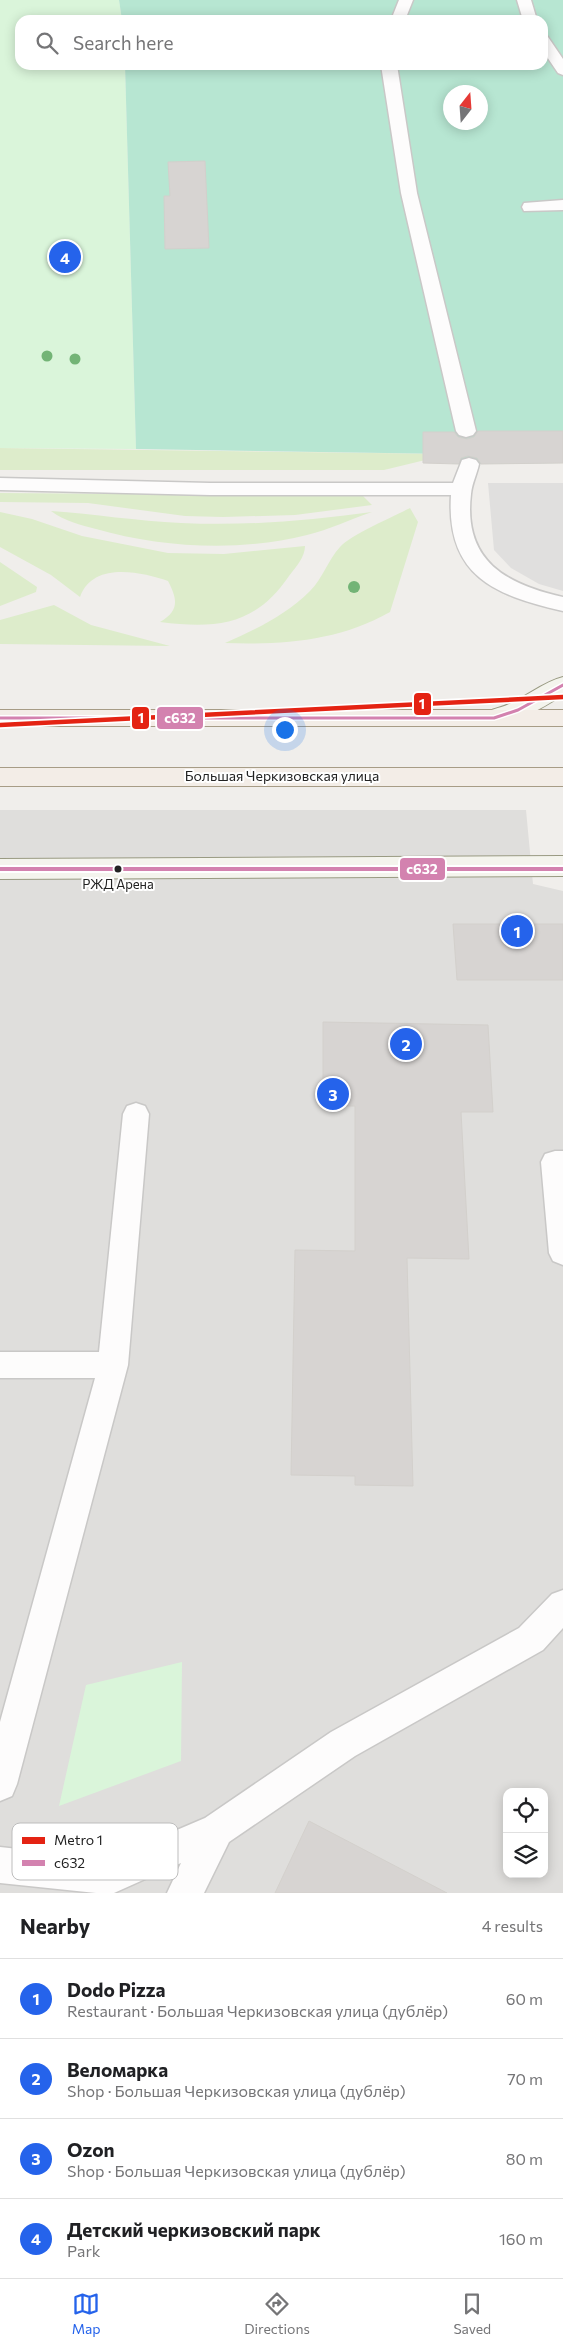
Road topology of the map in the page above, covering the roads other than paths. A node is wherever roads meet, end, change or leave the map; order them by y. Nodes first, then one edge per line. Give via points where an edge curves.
1 (406, 0) edge
2 (524, 0) edge
3 (400, 15) edge
4 (528, 15) edge
5 (548, 48) edge
6 (390, 70) edge
7 (563, 70) edge
8 (563, 205) edge
9 (530, 206) dead end
10 (466, 431) dead end
11 (469, 464) dead end
12 (0, 484) edge
13 (462, 489) junction
14 (563, 604) edge
15 (563, 685) edge
16 (0, 718) edge
17 (494, 718) junction
18 (563, 718) edge
19 (0, 777) edge
20 (563, 777) edge
21 (561, 867) edge
22 (0, 870) edge
23 (136, 1114) dead end
24 (563, 1162) edge
25 (563, 1253) edge
26 (114, 1365) junction
27 (0, 1366) edge
28 (563, 1605) edge
29 (0, 1784) edge
30 (216, 1830) junction
31 (178, 1847) edge
32 (186, 1893) edge

1 - 3 lane
2 - 4 lane
5 - 7 lane
6 - 10 lane via 409,193
8 - 9 lane
11 - 13 lane
12 - 13 lane
13 - 14 lane via 461,525 465,540 469,554 486,576 519,593
15 - 17 street via 518,710
16 - 17 main road
17 - 18 main road
19 - 20 main road, Большая Черкизовская улица
21 - 22 street
23 - 26 lane
24 - 25 lane via 556,1162
26 - 27 lane
26 - 29 lane
28 - 30 lane via 531,1639 343,1744
30 - 31 lane
30 - 32 lane

